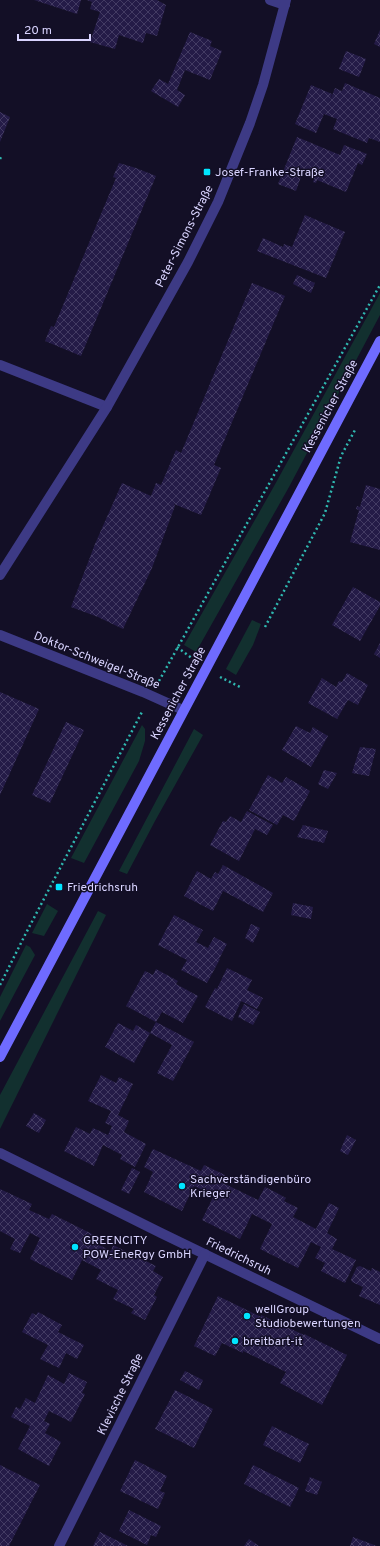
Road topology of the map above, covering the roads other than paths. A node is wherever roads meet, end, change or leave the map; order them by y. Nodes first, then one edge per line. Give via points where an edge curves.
1 (270, 0) edge
2 (286, 2) edge
3 (380, 341) edge
4 (0, 365) edge
5 (108, 407) junction
6 (0, 575) edge
7 (0, 635) edge
8 (184, 710) junction
9 (0, 1057) edge
10 (0, 1153) edge
11 (205, 1254) junction
12 (380, 1339) edge
13 (60, 1546) edge

1 - 2 street
2 - 5 street, Peter-Simons-Straße via 263,85 218,202
3 - 8 main road, Kessenicher Straße
4 - 5 street
5 - 6 street, Peter-Simons-Straße
7 - 8 street, Doktor-Schweigel-Straße
8 - 9 main road, Kessenicher Straße
10 - 11 street, Friedrichsruh
11 - 12 street, Friedrichsruh
11 - 13 street, Klevische Straße

